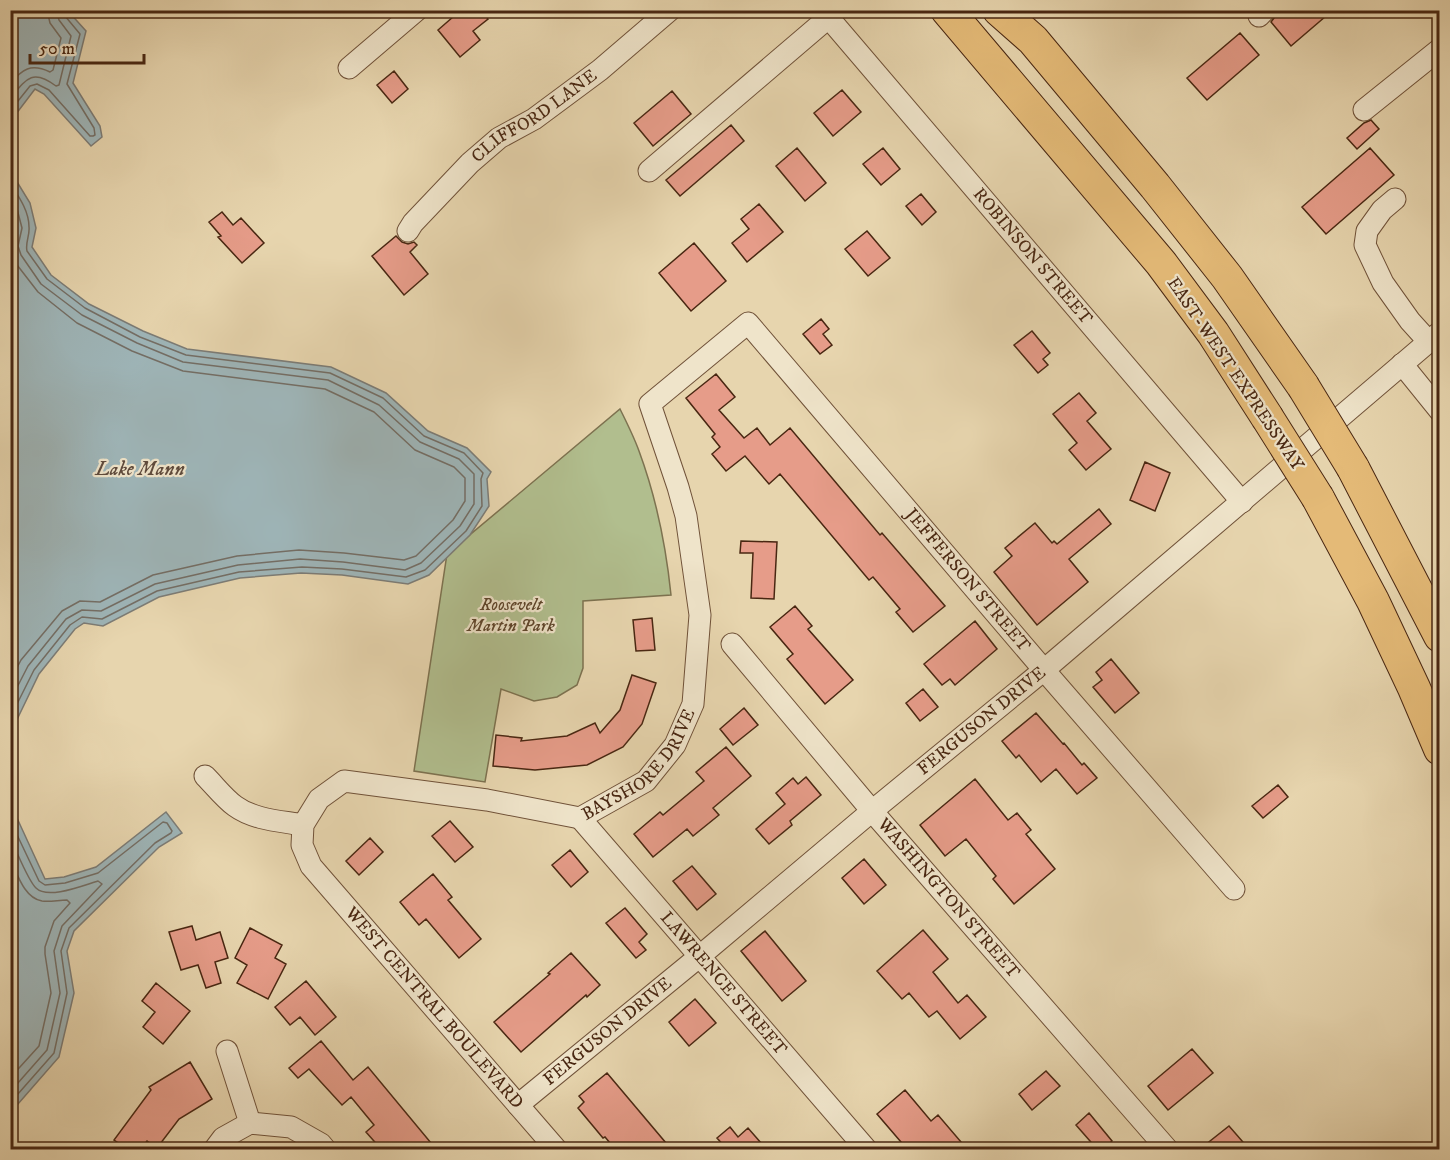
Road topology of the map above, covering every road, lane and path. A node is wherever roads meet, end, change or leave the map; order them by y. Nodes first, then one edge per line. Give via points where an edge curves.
1 (417, 10) edge
2 (670, 10) edge
3 (947, 10) edge
4 (999, 10) edge
5 (1020, 10) edge
6 (825, 14) edge
7 (1033, 40) junction
8 (1440, 49) edge
9 (349, 68) dead end
10 (1364, 110) dead end
11 (649, 171) dead end
12 (1395, 199) dead end
13 (408, 231) dead end
14 (748, 323) joint
15 (1434, 337) edge
16 (1402, 364) junction
17 (1440, 411) edge
18 (1242, 502) junction
19 (1440, 636) edge
20 (732, 644) dead end
21 (1044, 670) junction
22 (1440, 749) edge
23 (205, 776) dead end
24 (872, 811) junction
25 (580, 818) junction
26 (303, 825) junction
27 (1234, 889) dead end
28 (700, 956) junction
29 (227, 1051) dead end
30 (518, 1105) junction
31 (250, 1123) junction
32 (214, 1149) edge
33 (326, 1149) edge
34 (557, 1149) edge
35 (867, 1149) edge
36 (1168, 1149) edge

1 - 9 street
2 - 13 street, CLIFFORD LANE via 572,91 499,138 470,163
3 - 22 highway, EAST-WEST EXPRESSWAY, bridge via 1161,263 1213,333 1318,498 1378,612
4 - 7 highway
5 - 7 highway
6 - 11 street
6 - 18 street, ROBINSON STREET
7 - 19 highway, bridge via 1220,268 1303,386 1353,468
8 - 10 street
12 - 15 street via 1367,231 1365,245 1383,283 1410,321
14 - 21 street, JEFFERSON STREET
14 - 25 street, BAYSHORE DRIVE via 650,404 686,516 700,615 693,704 675,745 646,781
15 - 16 street, FERGUSON DRIVE
16 - 17 street
16 - 18 street, FERGUSON DRIVE
18 - 21 street, FERGUSON DRIVE
20 - 24 street, WASHINGTON STREET
21 - 24 street, FERGUSON DRIVE
21 - 27 street, JEFFERSON STREET
23 - 26 street via 230,802 249,814
24 - 28 street, FERGUSON DRIVE
24 - 36 street, WASHINGTON STREET
25 - 26 street, BAYSHORE DRIVE via 488,800 344,781 319,799
25 - 28 street, LAWRENCE STREET
26 - 30 street, WEST CENTRAL BOULEVARD via 302,845 311,866
28 - 30 street, FERGUSON DRIVE
28 - 35 street, LAWRENCE STREET
29 - 31 street
30 - 34 street, WEST CENTRAL BOULEVARD
31 - 32 street via 223,1138
31 - 33 street via 291,1127

